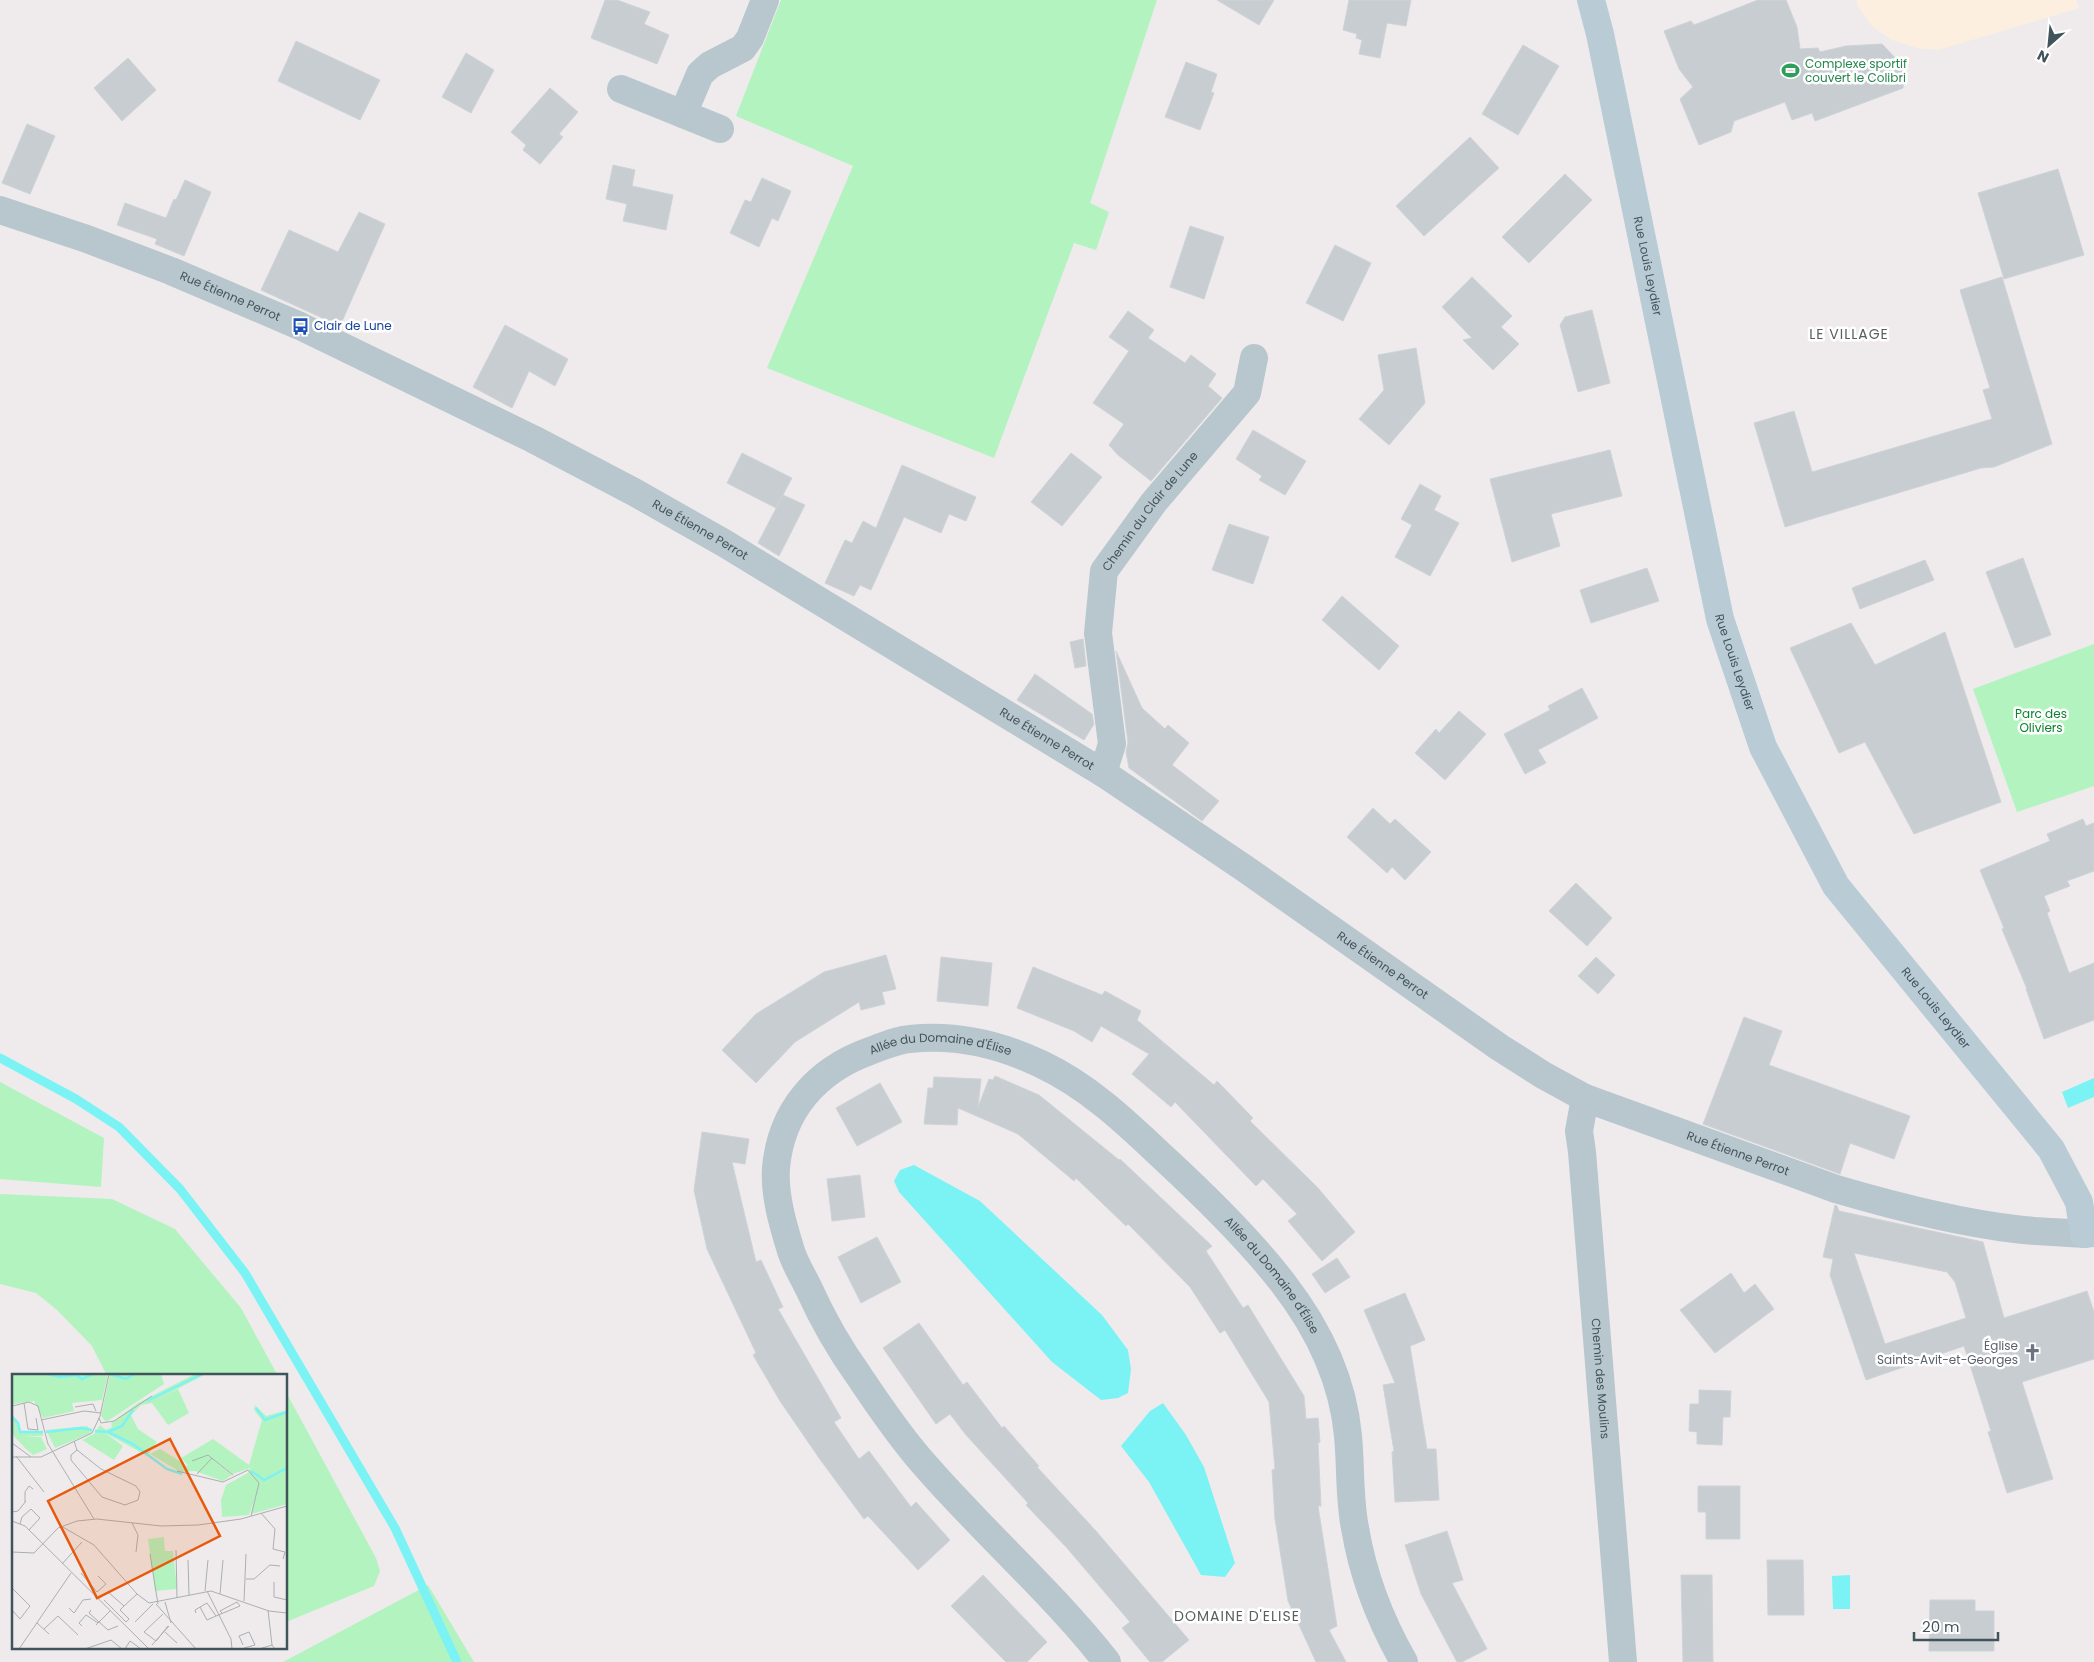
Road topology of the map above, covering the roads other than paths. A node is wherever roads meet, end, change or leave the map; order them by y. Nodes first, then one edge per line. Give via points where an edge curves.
1 (765, 0) edge
2 (1591, 0) edge
3 (621, 89) dead end
4 (683, 114) junction
5 (720, 129) dead end
6 (0, 210) edge
7 (1254, 358) dead end
8 (1102, 773) junction
9 (1585, 1098) junction
10 (2089, 1234) edge
11 (1107, 1662) edge
12 (1404, 1662) edge
13 (1623, 1662) edge

1 - 4 street via 743,48 710,65 700,74
2 - 10 street, Rue Louis Leydier via 1720,619 1763,747 1836,886 2051,1150 2079,1202
3 - 4 street
4 - 5 street
6 - 8 street, Rue Étienne Perrot via 87,239 216,289 533,439 724,543
7 - 8 street, Chemin du Clair de Lune via 1247,393 1154,502 1104,572 1098,633 1112,744
8 - 9 street, Rue Étienne Perrot via 1252,873 1499,1047
9 - 10 street, Rue Étienne Perrot via 1836,1189 1878,1201 1938,1216 2016,1229
9 - 13 street, Chemin des Moulins via 1579,1131
11 - 12 street, Allée du Domaine d'Élise via 1050,1596 922,1462 840,1348 792,1254 777,1194 776,1169 781,1144 803,1095 820,1079 860,1054 905,1039 942,1037 1013,1052 1043,1065 1071,1080 1128,1125 1243,1236 1302,1310 1333,1373 1342,1398 1348,1432 1354,1523 1360,1553 1371,1594

